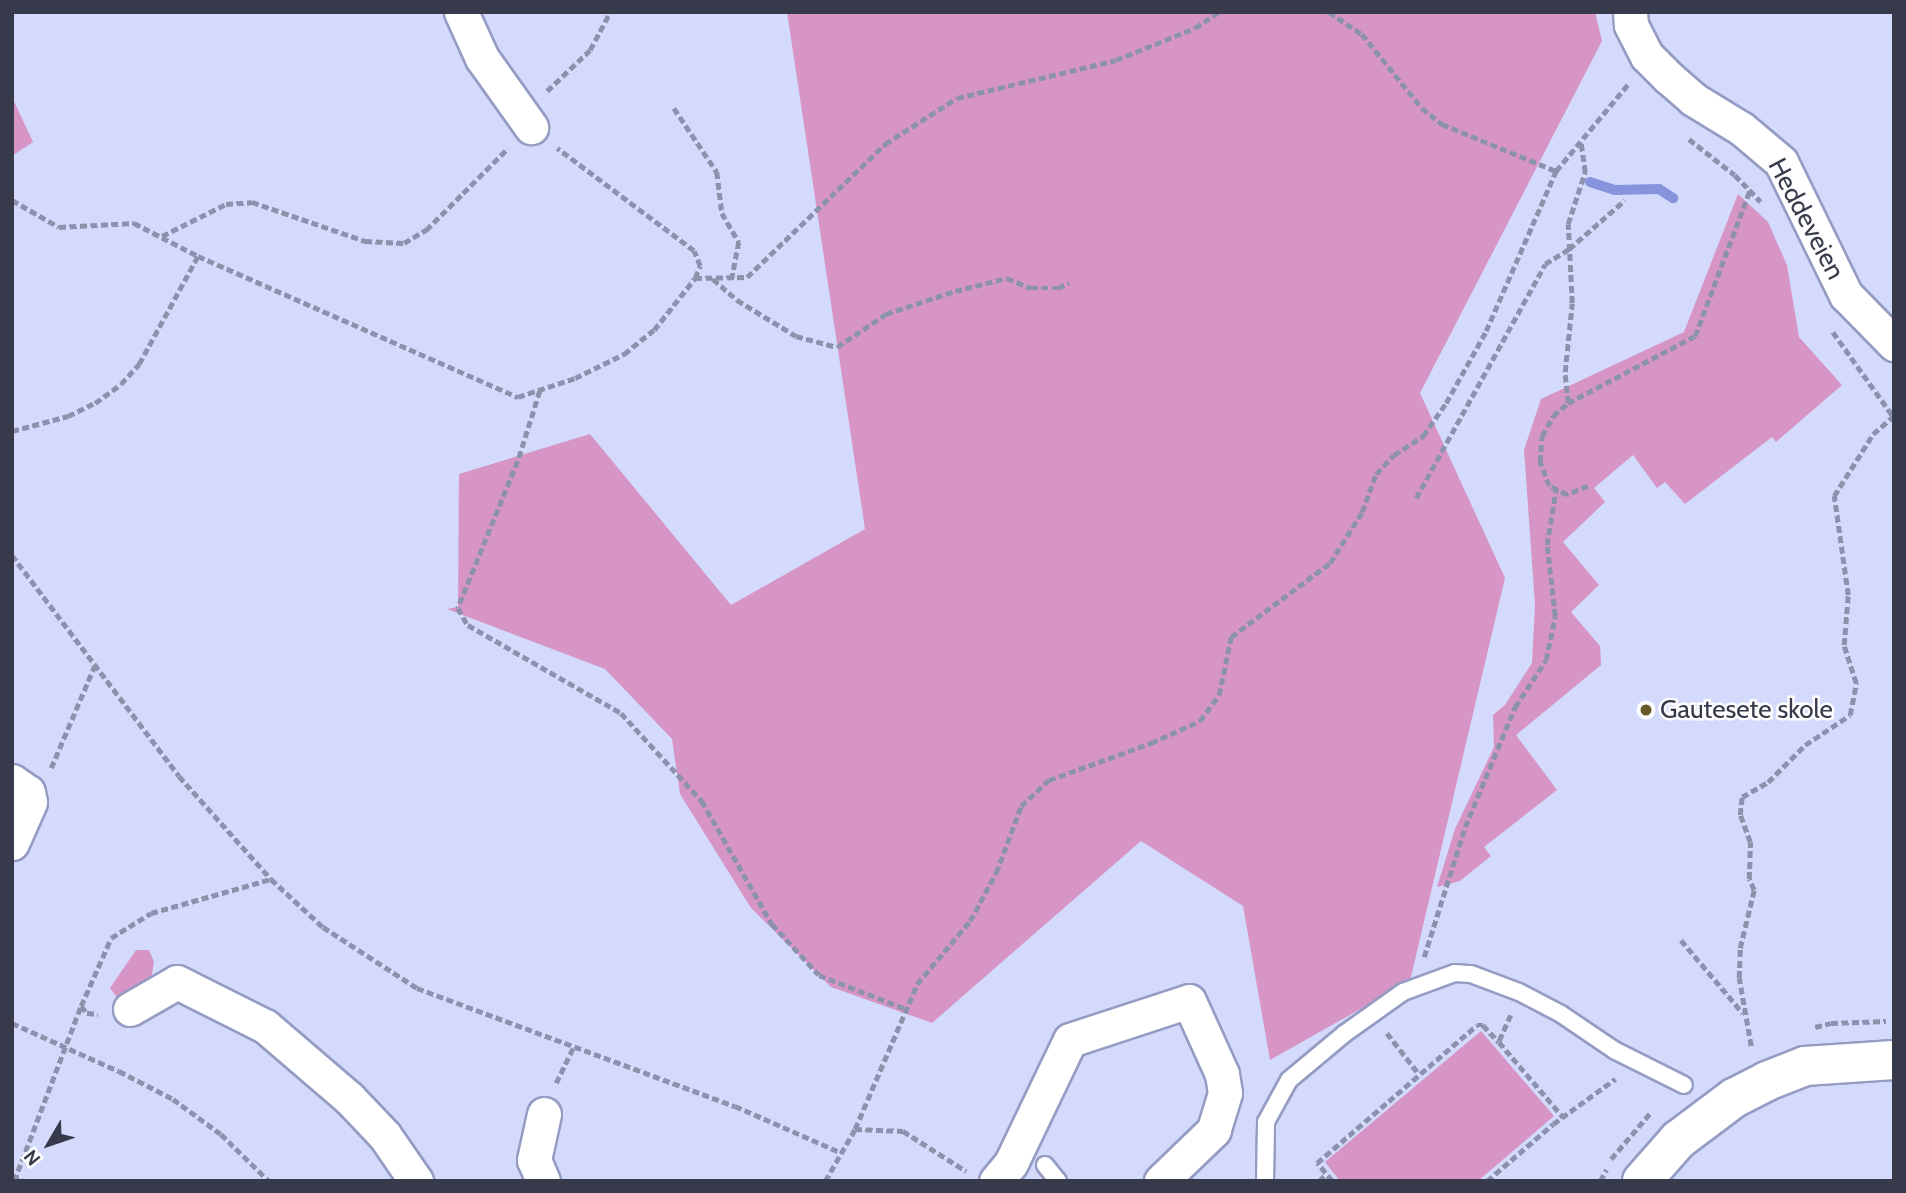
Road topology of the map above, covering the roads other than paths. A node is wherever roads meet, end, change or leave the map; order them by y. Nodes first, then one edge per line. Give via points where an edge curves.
1 (461, 12) edge
2 (1630, 12) edge
3 (526, 122) road end
4 (1894, 344) edge
5 (20, 786) edge
6 (12, 843) edge
7 (130, 1009) dead end
8 (1894, 1060) edge
9 (1684, 1085) dead end
10 (544, 1114) road end
11 (1045, 1165) dead end
12 (984, 1178) edge
13 (416, 1181) edge
14 (543, 1181) edge
15 (1058, 1181) edge
16 (1161, 1181) edge
17 (1265, 1181) edge
18 (1643, 1181) edge

1 - 3 street via 482,58
2 - 4 street, Heddeveien via 1631,25 1647,56 1693,99 1742,128 1781,162 1846,295
5 - 6 street via 30,803
7 - 13 street via 177,982 265,1026 349,1098 385,1136
8 - 18 street via 1805,1066 1767,1082 1734,1098 1678,1140
9 - 17 lane via 1614,1050 1519,992 1471,974 1455,973 1417,985 1373,1013 1289,1080 1266,1122
10 - 14 street via 534,1160
11 - 15 lane
12 - 16 street via 1011,1163 1070,1040 1189,1001 1222,1074 1225,1093 1214,1130

